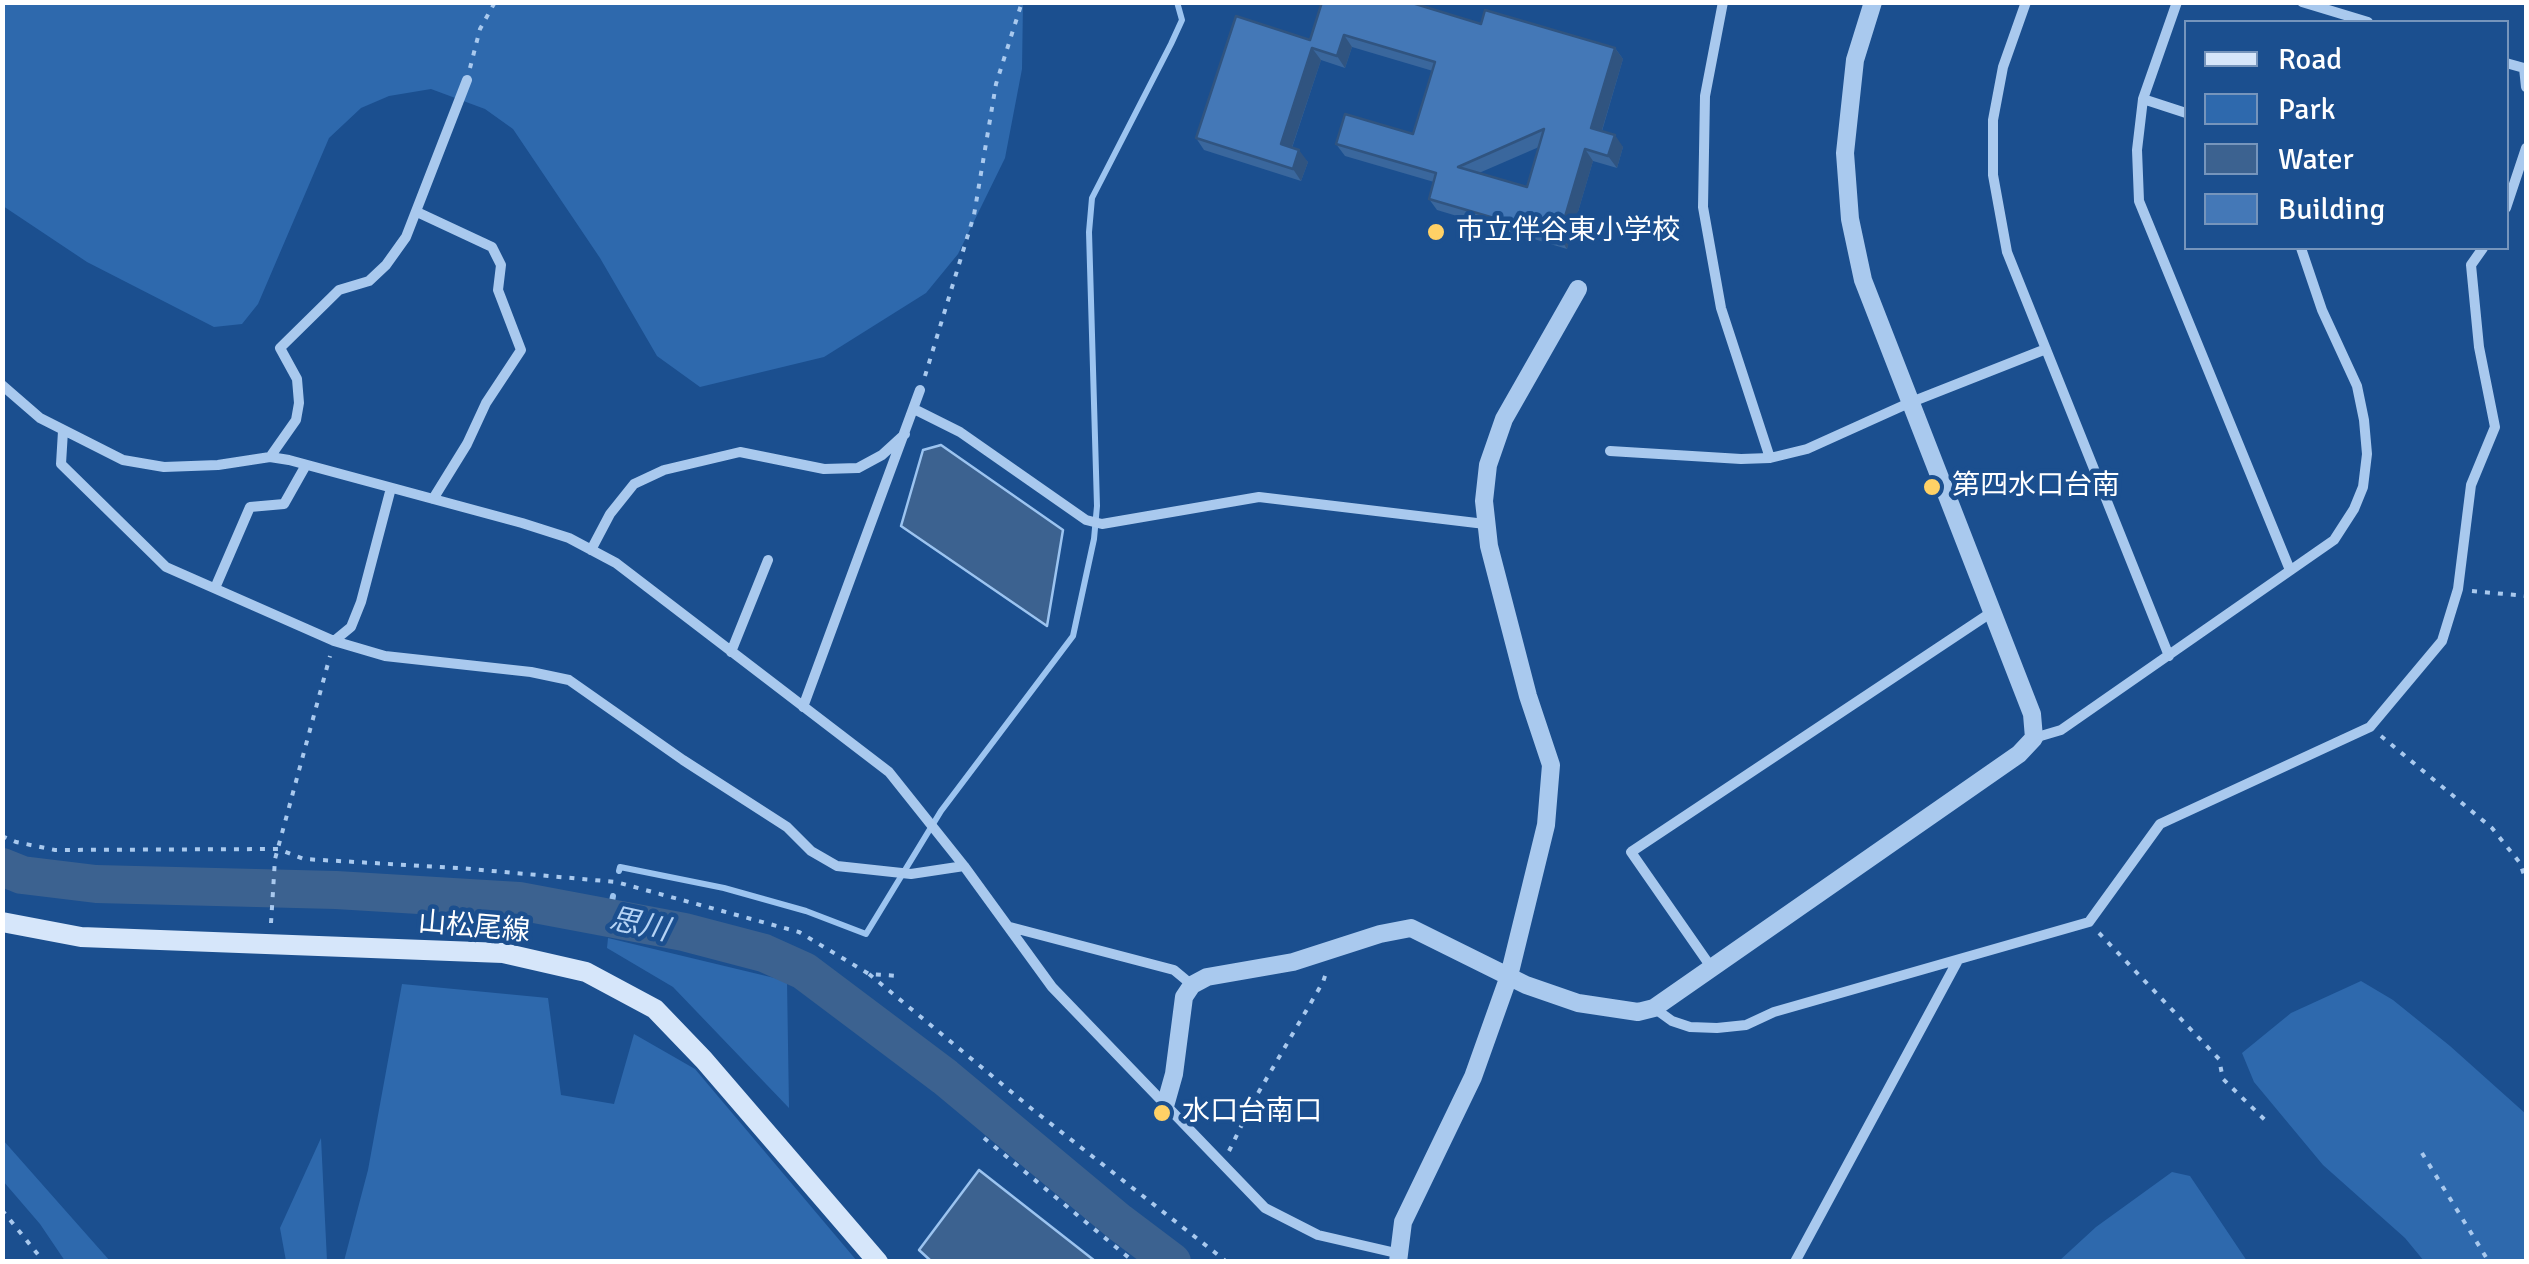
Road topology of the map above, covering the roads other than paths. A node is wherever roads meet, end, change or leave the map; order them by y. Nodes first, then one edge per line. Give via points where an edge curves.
1 (1723, 2) edge
2 (1873, 2) edge
3 (2026, 2) edge
4 (2176, 2) edge
5 (2302, 2) edge
6 (2320, 5) edge
7 (2362, 20) edge
8 (2509, 63) edge
9 (467, 80) road end
10 (2526, 88) edge
11 (2143, 99) junction
12 (2184, 111) edge
13 (2526, 148) edge
14 (2509, 199) edge
15 (417, 212) junction
16 (2303, 250) edge
17 (2482, 250) edge
18 (1578, 289) dead end
19 (2046, 349) junction
20 (2, 385) edge
21 (920, 390) road end
22 (1909, 403) junction
23 (914, 409) junction
24 (62, 432) junction
25 (905, 434) junction
26 (1610, 451) dead end
27 (270, 457) junction
28 (1770, 458) junction
29 (306, 465) junction
30 (390, 488) junction
31 (433, 499) junction
32 (1485, 524) junction
33 (592, 550) junction
34 (768, 560) dead end
35 (2290, 570) junction
36 (215, 588) junction
37 (1992, 612) junction
38 (334, 641) junction
39 (732, 652) junction
40 (2169, 656) junction
41 (803, 706) junction
42 (2034, 738) junction
43 (964, 866) junction
44 (2, 922) edge
45 (1009, 927) junction
46 (1957, 962) junction
47 (1711, 967) junction
48 (1509, 976) junction
49 (1192, 984) junction
50 (1654, 1008) junction
51 (1165, 1106) junction
52 (1397, 1257) edge
53 (878, 1262) edge
54 (1796, 1262) edge

1 - 28 street via 1705,96 1703,207 1721,308
2 - 22 street via 1855,60 1845,154 1850,219 1862,280
3 - 19 street via 2002,67 1993,174 2006,252
4 - 11 street
5 - 6 street
6 - 7 street
8 - 10 street via 2524,68
9 - 15 street
11 - 12 street
11 - 35 street via 2136,150 2140,201
13 - 14 street
15 - 27 street via 386,265 369,281 338,290 280,348 297,378 299,403 296,420
15 - 31 street via 492,248 501,266 498,290 521,350
16 - 35 street via 2357,386 2367,454 2363,487 2334,540
17 - 46 street via 2471,266 2495,427 2470,485 2458,589 2442,641 2370,727 2160,824 2089,922
18 - 32 street via 1498,433 1485,483
19 - 22 street
19 - 40 street
20 - 24 street
21 - 23 street
22 - 28 street via 1807,450
22 - 37 street
23 - 25 street
23 - 32 street via 1102,524 1260,497
24 - 27 street via 123,460 164,467
24 - 36 street via 61,464 166,567
25 - 33 street via 858,468 824,469 740,452 664,470 634,484
25 - 41 street
26 - 28 street
27 - 29 street
29 - 30 street
29 - 36 street via 284,504 250,507
30 - 31 street
30 - 38 street via 361,602 351,627
31 - 33 street
32 - 48 street via 1551,765 1546,825
33 - 39 street
34 - 39 street
35 - 40 street
36 - 38 street
37 - 42 street via 2032,714
37 - 47 street via 1631,852
38 - 43 street via 384,656 569,680 837,866 911,874
39 - 41 street
40 - 42 street via 2061,730
41 - 43 street via 889,772
42 - 47 street
43 - 45 street
44 - 53 main road, 山松尾線 via 81,936 503,953 586,972 655,1009
45 - 49 street via 1174,970
45 - 51 street via 1052,987
46 - 50 street via 1746,1025 1690,1027
46 - 54 street
47 - 50 street
48 - 49 street via 1411,928
48 - 50 street via 1589,1006
48 - 52 street via 1474,1076 1403,1222
49 - 51 street via 1184,997
51 - 52 street via 1264,1208 1318,1235

